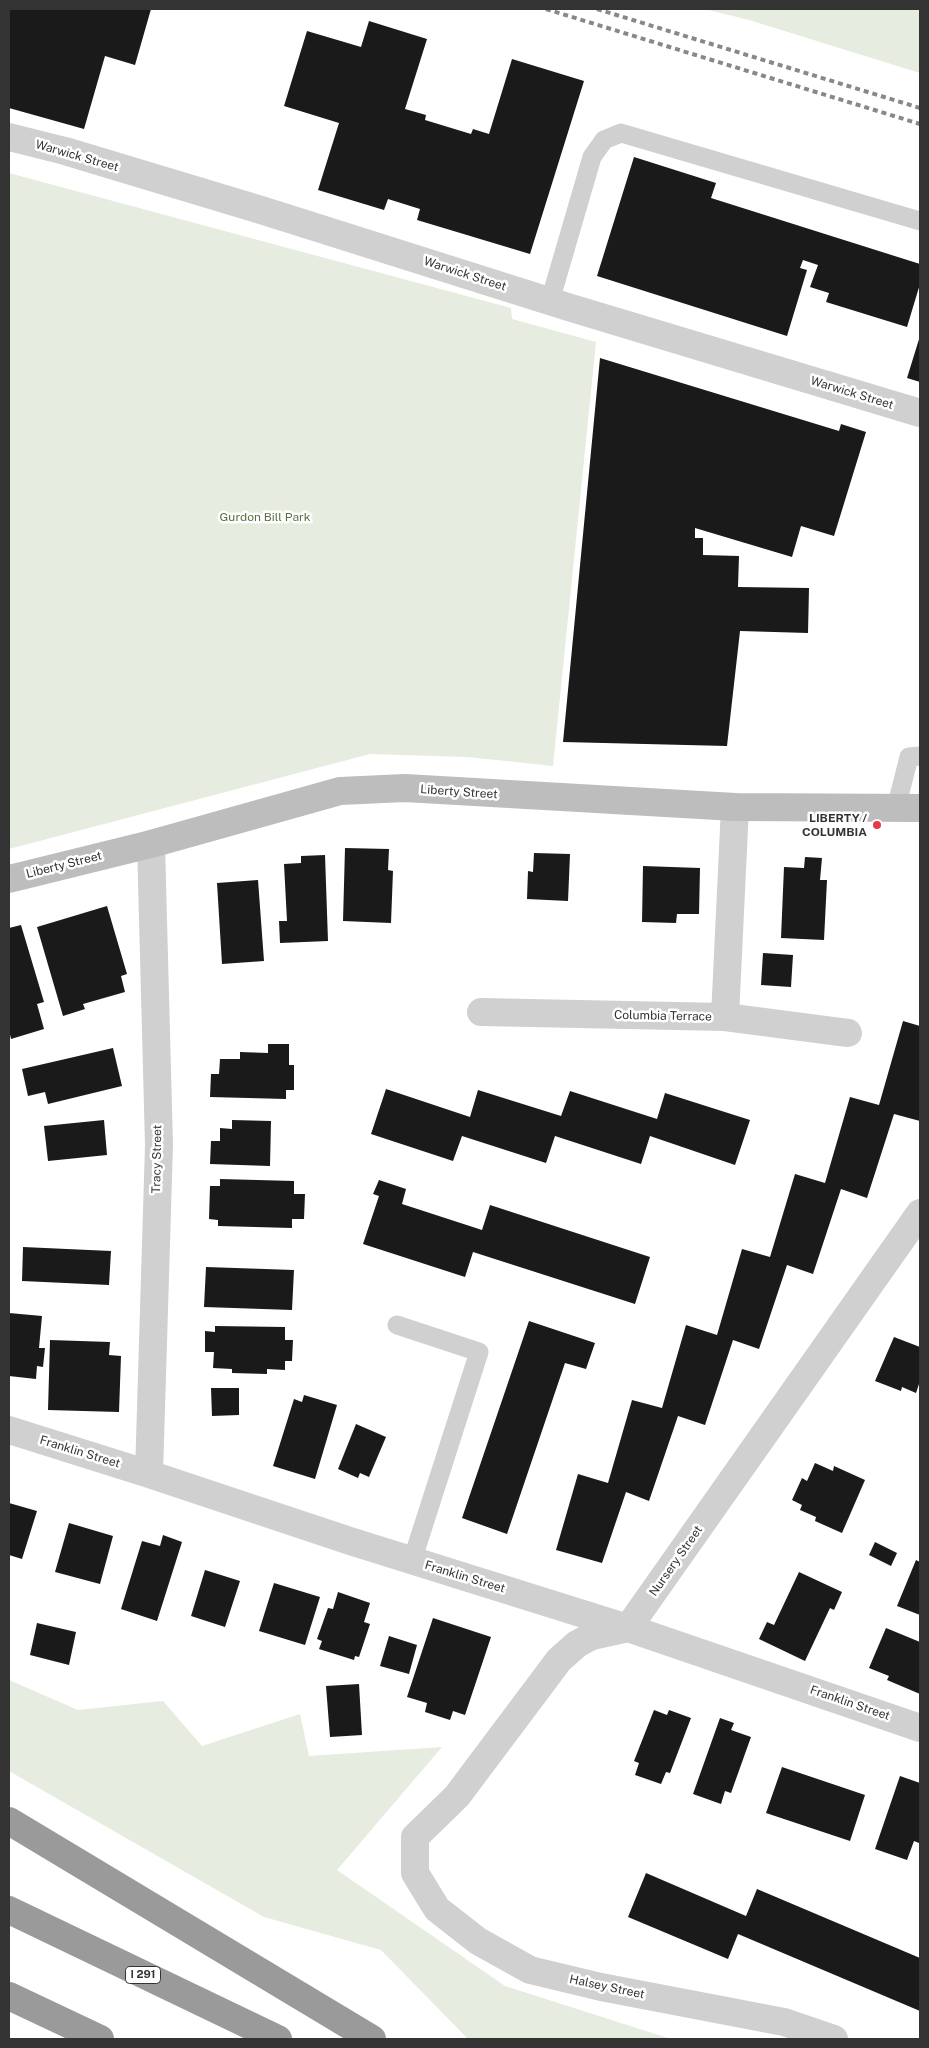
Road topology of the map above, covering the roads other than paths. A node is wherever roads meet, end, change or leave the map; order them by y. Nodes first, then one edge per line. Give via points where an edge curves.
1 (9, 137) edge
2 (920, 221) edge
3 (550, 302) junction
4 (920, 413) edge
5 (920, 756) edge
6 (735, 807) junction
7 (908, 808) edge
8 (151, 844) junction
9 (9, 879) edge
10 (481, 1012) dead end
11 (725, 1017) junction
12 (848, 1034) dead end
13 (920, 1213) edge
14 (397, 1325) dead end
15 (9, 1430) edge
16 (149, 1474) junction
17 (412, 1561) junction
18 (628, 1628) junction
19 (920, 1728) edge
20 (9, 1821) edge
21 (9, 1910) edge
22 (9, 1996) edge
23 (100, 2039) edge
24 (278, 2039) edge
25 (372, 2039) edge
26 (834, 2039) edge

1 - 3 street, Warwick Street via 261,210
2 - 3 lane via 621,133 604,140 592,157
3 - 4 street, Warwick Street
5 - 7 lane via 909,757
6 - 7 main road, Liberty Street
6 - 8 main road, Liberty Street via 405,788 340,791
6 - 11 street, Columbia Terrace
8 - 9 main road, Liberty Street
8 - 16 street, Tracy Street via 159,1145
10 - 11 street, Columbia Terrace
11 - 12 street
13 - 18 street, Nursery Street
14 - 17 lane via 479,1352
15 - 16 street, Franklin Street
16 - 17 street, Franklin Street
17 - 18 street, Franklin Street
18 - 19 street, Franklin Street
18 - 26 street, Halsey Street via 592,1636 559,1660 457,1796 415,1837 415,1873 436,1909 478,1941 530,1970 784,2022
20 - 25 highway
21 - 24 highway, I 291
22 - 23 highway

